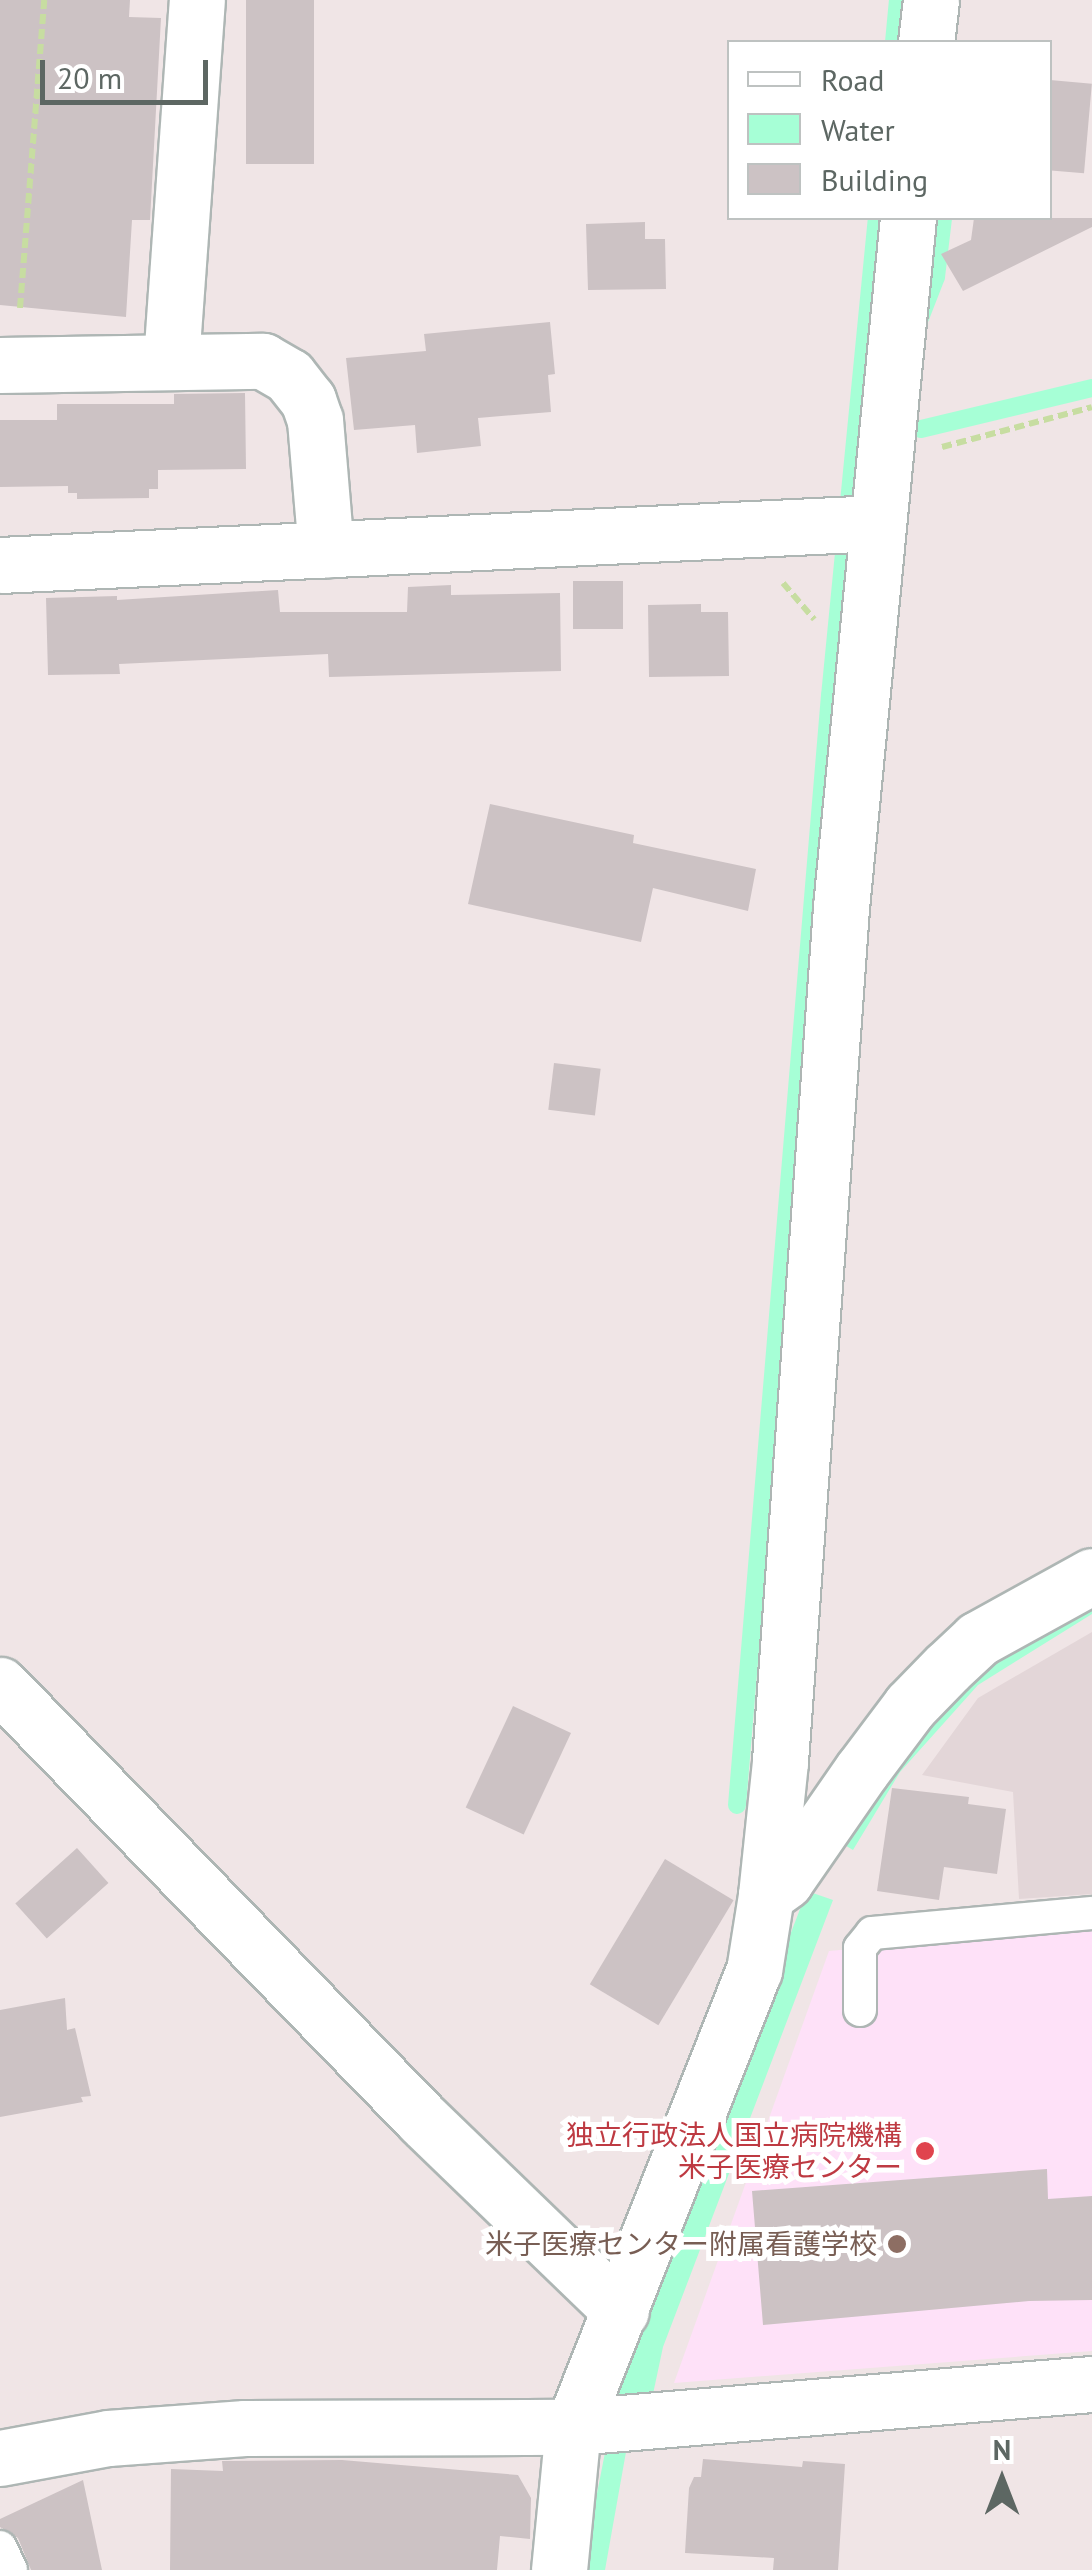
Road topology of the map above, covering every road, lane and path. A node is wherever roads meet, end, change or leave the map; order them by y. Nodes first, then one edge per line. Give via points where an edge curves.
1 (44, 0) edge
2 (198, 0) edge
3 (930, 0) edge
4 (926, 40) edge
5 (908, 220) edge
6 (171, 361) junction
7 (8, 365) edge
8 (1092, 407) edge
9 (883, 462) junction
10 (877, 523) junction
11 (326, 550) junction
12 (0, 565) edge
13 (772, 574) dead end
14 (798, 588) dead end
15 (798, 600) junction
16 (817, 623) dead end
17 (1092, 1576) edge
18 (0, 1685) edge
19 (766, 1895) junction
20 (1092, 1912) edge
21 (860, 2010) dead end
22 (621, 2311) junction
23 (1092, 2384) edge
24 (573, 2427) junction
25 (0, 2458) edge
26 (0, 2548) edge
27 (10, 2570) edge
28 (559, 2570) edge

1 - 7 path
2 - 6 street
3 - 4 street
5 - 9 street
6 - 7 street
6 - 11 street via 263,361 289,376 315,420
8 - 9 path
9 - 10 street
10 - 11 street
10 - 19 street
11 - 12 street
13 - 15 path
14 - 15 path
15 - 16 path
17 - 19 street via 978,1640 947,1668 900,1719 785,1881
18 - 22 street via 423,2120
19 - 22 street via 754,1971
20 - 21 lane via 872,1933 860,1948
22 - 24 street
23 - 24 street
24 - 25 street via 245,2428 108,2438
24 - 28 street
26 - 27 lane

